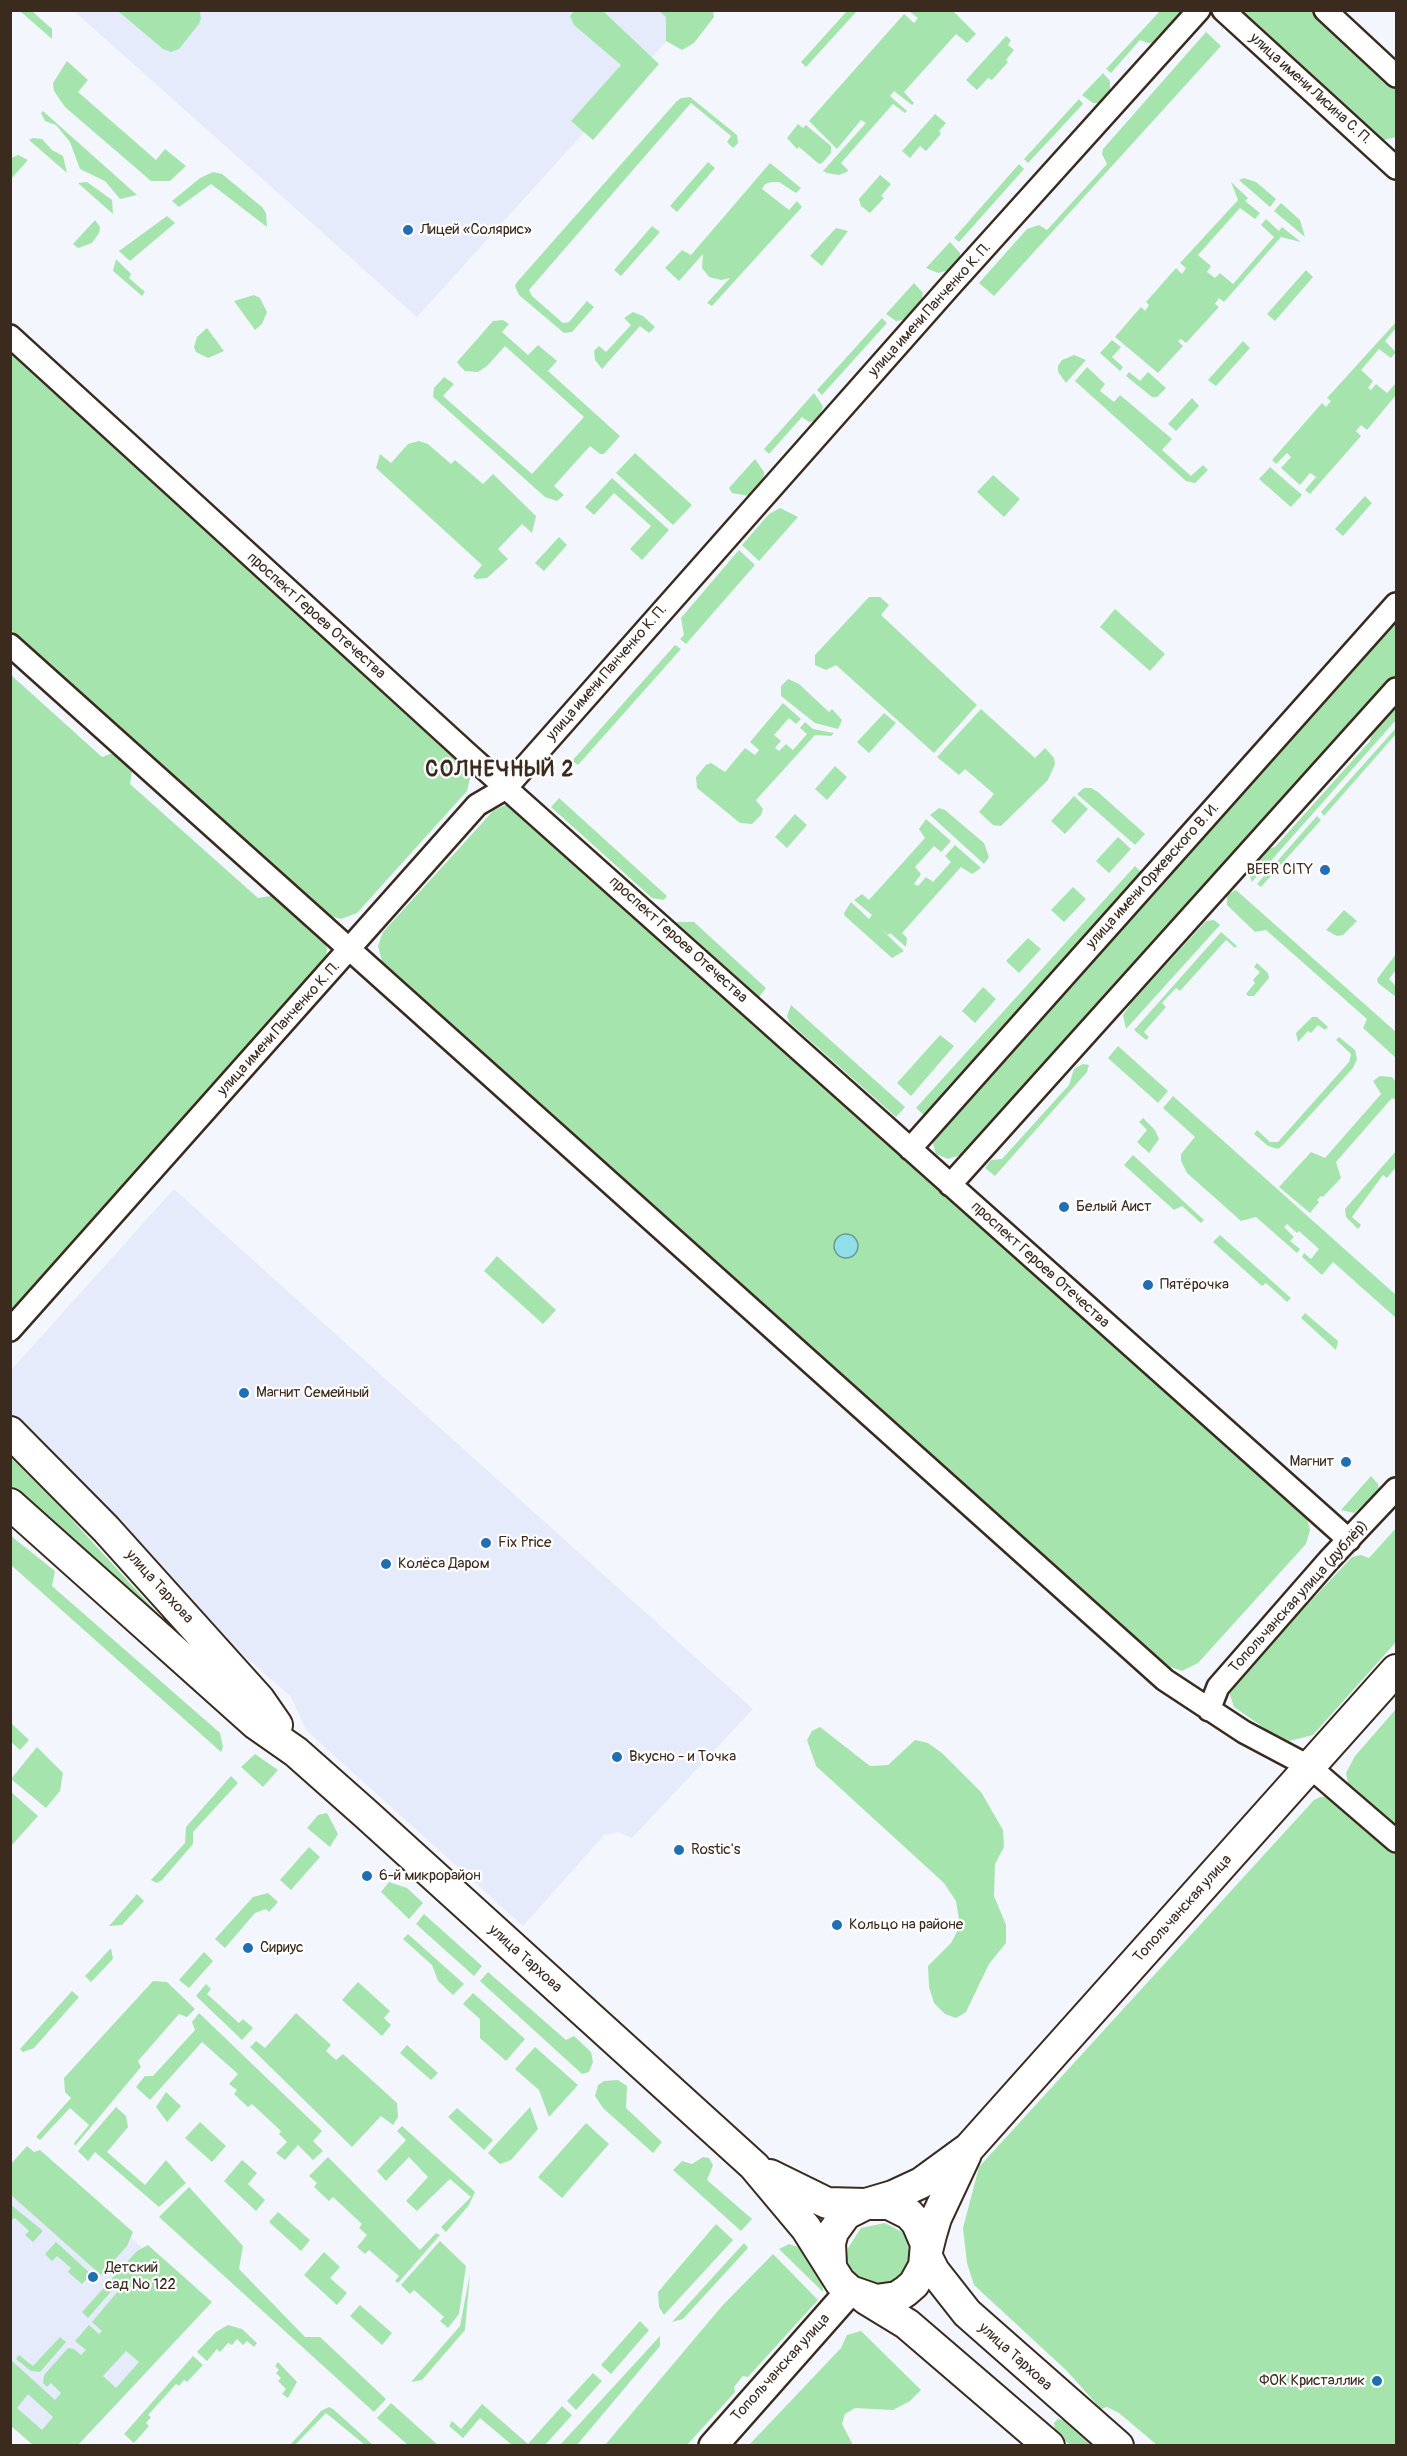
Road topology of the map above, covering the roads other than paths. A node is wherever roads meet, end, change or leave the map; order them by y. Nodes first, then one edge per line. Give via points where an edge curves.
1 (1199, 10) edge
2 (1223, 10) edge
3 (1325, 10) edge
4 (1396, 76) edge
5 (1396, 168) edge
6 (10, 336) edge
7 (1396, 604) edge
8 (10, 645) edge
9 (1396, 689) edge
10 (506, 788) junction
11 (351, 949) junction
12 (910, 1149) junction
13 (950, 1185) junction
14 (10, 1330) edge
15 (10, 1432) edge
16 (1396, 1489) edge
17 (10, 1504) edge
18 (1349, 1540) junction
19 (1396, 1670) edge
20 (1209, 1710) junction
21 (296, 1752) junction
22 (1310, 1767) junction
23 (1396, 1841) edge
24 (969, 2148) junction
25 (754, 2166) junction
26 (866, 2204) junction
27 (926, 2256) junction
28 (831, 2265) junction
29 (858, 2295) junction
30 (1062, 2399) junction
31 (1041, 2438) edge
32 (713, 2445) edge
33 (1118, 2445) edge

1 - 10 street, улица имени Панченко К. П.
2 - 5 street, улица имени Лисина С. П.
3 - 4 street
6 - 10 street, проспект Героев Отечества
7 - 12 street, улица имени Оржевского В. И.
8 - 11 street
9 - 13 street
10 - 11 street, улица имени Панченко К. П. via 477,805
10 - 12 street, проспект Героев Отечества
11 - 14 street, улица имени Панченко К. П.
11 - 20 street via 1165,1680
12 - 13 street, проспект Героев Отечества
13 - 18 street, проспект Героев Отечества
15 - 21 main road, улица Тархова via 106,1529 259,1699
16 - 18 street, Топольчанская улица (дублёр)
17 - 21 main road, улица Тархова via 256,1724
18 - 20 street, Топольчанская улица (дублёр) via 1218,1687
19 - 22 main road, Топольчанская улица
20 - 22 street
21 - 25 main road, улица Тархова
22 - 23 street
22 - 24 main road, Топольчанская улица
24 - 26 main road, Топольчанская улица via 921,2183
24 - 27 main road, Топольчанская улица via 936,2218
25 - 26 main road, улица Тархова via 812,2198 838,2204
25 - 28 main road, улица Тархова
26 - 27 main road via 889,2204 909,2214 923,2233
26 - 28 main road via 846,2214 833,2232
27 - 29 main road via 920,2276 906,2291 887,2300
27 - 30 main road, улица Тархова via 943,2286 967,2313
28 - 29 main road via 840,2282
29 - 31 main road via 907,2324
29 - 32 street, Топольчанская улица
30 - 31 main road
30 - 33 main road, улица Тархова

